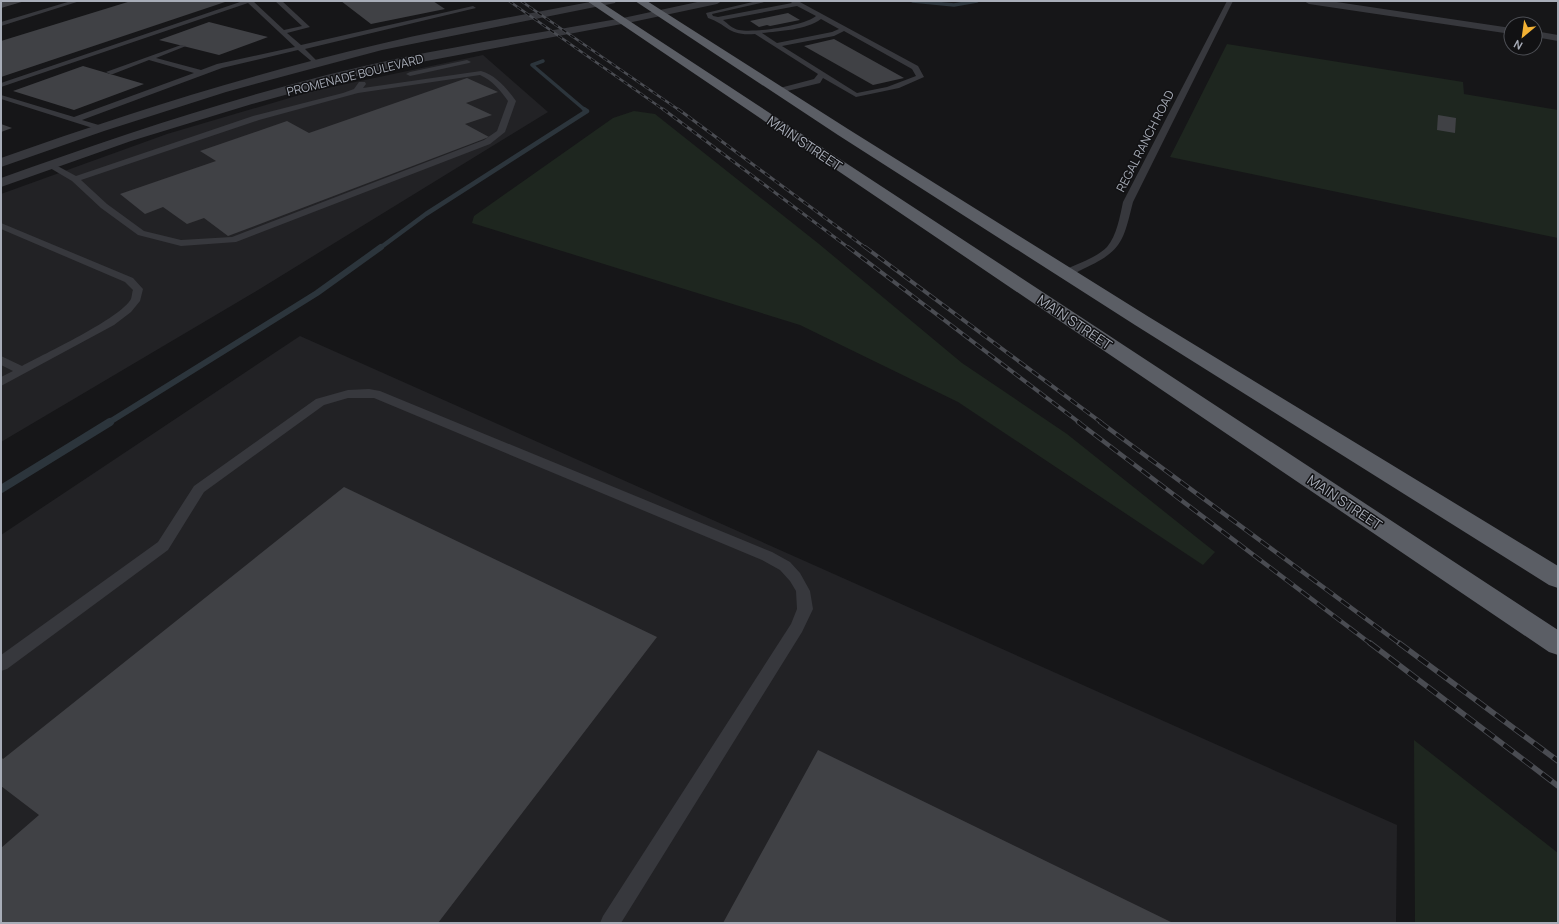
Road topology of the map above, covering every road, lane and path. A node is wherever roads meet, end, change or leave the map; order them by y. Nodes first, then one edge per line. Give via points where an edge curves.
1 (77, 1) edge
2 (249, 1) edge
3 (278, 1) edge
4 (461, 1) edge
5 (610, 1) edge
6 (640, 1) edge
7 (717, 1) edge
8 (766, 1) edge
9 (1230, 1) edge
10 (1309, 1) edge
11 (594, 2) edge
12 (795, 2) edge
13 (659, 14) junction
14 (820, 16) junction
15 (719, 19) junction
16 (623, 21) junction
17 (1, 24) edge
18 (843, 29) junction
19 (1503, 30) edge
20 (282, 32) junction
21 (757, 33) junction
22 (1543, 35) edge
23 (1558, 38) edge
24 (776, 45) junction
25 (183, 46) dead end
26 (298, 47) junction
27 (148, 58) junction
28 (467, 62) dead end
29 (316, 64) junction
30 (110, 72) dead end
31 (199, 72) junction
32 (351, 74) junction
33 (822, 74) junction
34 (333, 78) junction
35 (363, 82) junction
36 (1, 85) edge
37 (357, 91) junction
38 (779, 91) junction
39 (1, 97) edge
40 (74, 120) junction
41 (99, 128) junction
42 (1, 163) edge
43 (49, 165) junction
44 (75, 179) junction
45 (1, 183) edge
46 (1, 226) edge
47 (1066, 273) junction
48 (1, 360) edge
49 (22, 371) junction
50 (1, 382) edge
51 (1558, 578) edge
52 (1558, 644) edge
53 (1, 664) edge
54 (610, 923) edge

1 - 17 lane
2 - 20 lane
2 - 36 lane
3 - 20 lane via 308,27
4 - 26 lane via 473,8
5 - 11 street, PROMENADE BOULEVARD
6 - 13 highway, MAIN STREET
7 - 13 street, PROMENADE BOULEVARD
8 - 15 lane via 708,13 710,17
9 - 47 lane, REGAL RANCH ROAD via 1128,202 1112,248
10 - 19 street
11 - 16 highway, MAIN STREET
11 - 29 street, PROMENADE BOULEVARD via 381,47
12 - 14 lane
12 - 15 lane
13 - 16 street, PROMENADE BOULEVARD
13 - 38 highway, MAIN STREET
14 - 18 lane
14 - 21 lane via 812,22
15 - 21 lane via 736,31
16 - 32 street, PROMENADE BOULEVARD via 400,62
16 - 52 highway, MAIN STREET
18 - 24 lane via 834,34
18 - 33 lane via 915,68 920,77 887,90 856,95
20 - 26 lane
21 - 24 lane
22 - 23 street
24 - 33 lane
25 - 27 lane
26 - 29 lane
26 - 31 lane
27 - 30 lane
27 - 31 lane
28 - 35 lane
29 - 34 street
29 - 41 street, PROMENADE BOULEVARD via 222,89
31 - 40 lane
32 - 34 street, PROMENADE BOULEVARD
32 - 35 lane via 356,80
33 - 38 lane via 817,81
34 - 43 street, PROMENADE BOULEVARD via 134,136
35 - 37 lane
37 - 44 lane via 256,118
37 - 44 lane via 481,73 503,89 512,101 501,132 486,142 233,240 181,243 141,233 104,206
38 - 47 highway, MAIN STREET
39 - 40 lane
40 - 41 lane
41 - 42 street, PROMENADE BOULEVARD
43 - 44 lane
43 - 45 street, PROMENADE BOULEVARD
46 - 49 lane via 129,280 138,288 136,299 128,310 110,323
47 - 51 highway, MAIN STREET
48 - 49 lane
49 - 50 lane
53 - 54 lane via 163,546 199,489 320,402 343,394 376,394 767,556 785,566 803,591 805,609 798,627

